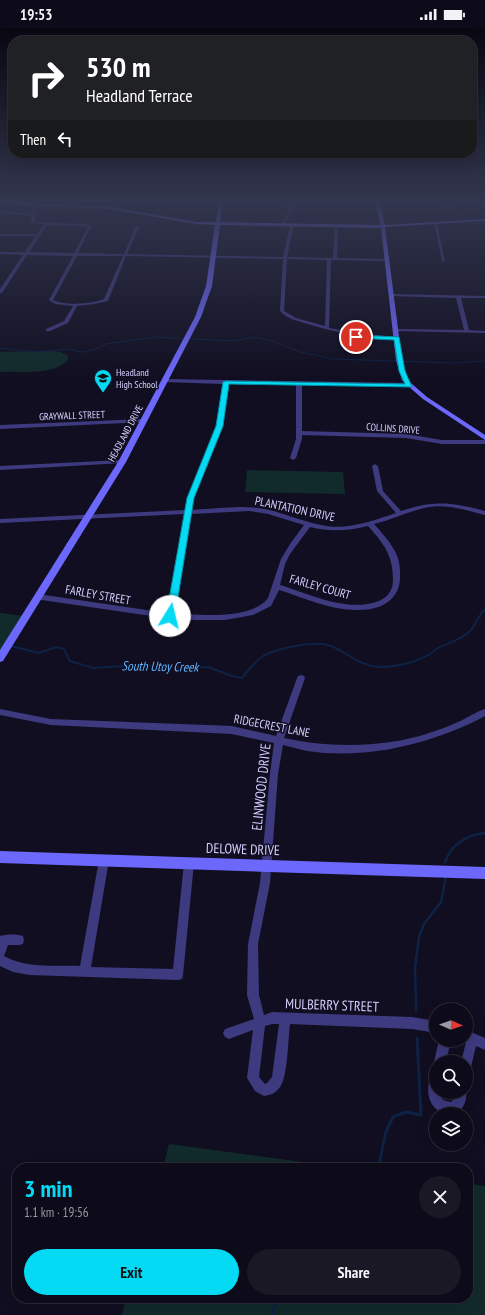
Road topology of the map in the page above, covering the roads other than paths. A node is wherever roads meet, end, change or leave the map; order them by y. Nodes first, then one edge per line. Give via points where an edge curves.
1 (22, 259) edge
2 (73, 259) edge
3 (123, 259) edge
4 (213, 259) edge
5 (285, 259) edge
6 (329, 259) edge
7 (363, 259) edge
8 (386, 260) joint
9 (0, 292) edge
10 (391, 295) junction
11 (458, 296) junction
12 (485, 297) edge
13 (76, 304) junction
14 (327, 329) junction
15 (48, 330) dead end
16 (396, 330) junction
17 (467, 331) junction
18 (485, 332) edge
19 (397, 338) junction
20 (165, 381) junction
21 (226, 382) junction
22 (300, 384) junction
23 (410, 385) junction
24 (144, 421) junction
25 (0, 427) edge
26 (300, 433) junction
27 (485, 438) edge
28 (485, 442) edge
29 (293, 458) dead end
30 (122, 462) junction
31 (375, 466) dead end
32 (0, 468) edge
33 (187, 512) junction
34 (399, 513) junction
35 (485, 513) edge
36 (89, 517) junction
37 (0, 522) edge
38 (369, 523) junction
39 (309, 524) junction
40 (276, 586) junction
41 (38, 597) junction
42 (170, 616) junction
43 (202, 617) joint
44 (0, 658) edge
45 (301, 678) dead end
46 (0, 712) edge
47 (485, 712) edge
48 (280, 741) junction
49 (0, 857) edge
50 (104, 860) junction
51 (189, 863) junction
52 (267, 865) junction
53 (485, 872) edge
54 (19, 940) dead end
55 (0, 954) edge
56 (0, 960) edge
57 (85, 971) junction
58 (285, 1019) junction
59 (260, 1021) junction
60 (429, 1027) edge
61 (229, 1033) dead end
62 (473, 1040) edge
63 (485, 1044) edge
64 (435, 1099) edge
65 (460, 1099) edge

1 - 9 street
2 - 13 street via 51,300 57,303
3 - 13 street via 106,300 96,304
4 - 20 street, HEADLAND DRIVE via 205,303
5 - 14 street via 282,311 290,317
6 - 14 street
7 - 8 street
8 - 10 street
10 - 11 street
10 - 16 street
11 - 12 street
11 - 17 street
13 - 15 street via 66,322
14 - 19 street via 356,337
16 - 17 street
16 - 19 street
17 - 18 street
19 - 23 street via 402,371
20 - 21 street
20 - 24 street, HEADLAND DRIVE
21 - 22 street
21 - 33 street via 220,426 194,485
22 - 23 street
22 - 26 street
23 - 27 street
24 - 25 street, GRAYWALL STREET
24 - 30 street, HEADLAND DRIVE
26 - 28 street, COLLINS DRIVE via 406,436 442,442
26 - 29 street
30 - 32 street
30 - 36 street, HEADLAND DRIVE
31 - 34 street via 380,490
33 - 36 street, PLANTATION DRIVE
33 - 39 street, PLANTATION DRIVE via 259,510
33 - 42 street
34 - 35 street, PLANTATION DRIVE via 437,504 456,505
34 - 38 street, PLANTATION DRIVE
36 - 37 street, PLANTATION DRIVE
36 - 41 street, HEADLAND DRIVE
38 - 39 street, PLANTATION DRIVE via 339,529
38 - 40 street, FARLEY COURT via 388,544 396,559 397,586 387,600 371,607 351,608
39 - 40 street, FARLEY COURT via 285,556
40 - 43 street, FARLEY COURT via 268,604 259,611 240,617
41 - 42 street, FARLEY STREET via 135,613
41 - 44 street, HEADLAND DRIVE
42 - 43 street, FARLEY STREET
45 - 48 street, ELINWOOD DRIVE
46 - 48 street, RIDGECREST LANE via 51,722 232,730
47 - 48 street, RIDGECREST LANE via 428,737 397,744 336,749 307,747
48 - 52 street, ELINWOOD DRIVE via 274,774
49 - 50 street, DELOWE DRIVE
50 - 51 street, DELOWE DRIVE
50 - 57 street
51 - 52 street, DELOWE DRIVE
51 - 57 street via 178,975
52 - 53 street, DELOWE DRIVE
52 - 59 street, ELINWOOD DRIVE via 253,944 253,995
54 - 55 street via 4,940
56 - 57 street via 13,967 30,970
58 - 59 street, MULBERRY STREET via 272,1018
58 - 59 street via 278,1079 270,1089 264,1090 253,1078
58 - 60 street, MULBERRY STREET via 412,1023
59 - 61 street, MULBERRY STREET
62 - 63 street
64 - 65 street via 443,1108 452,1108

